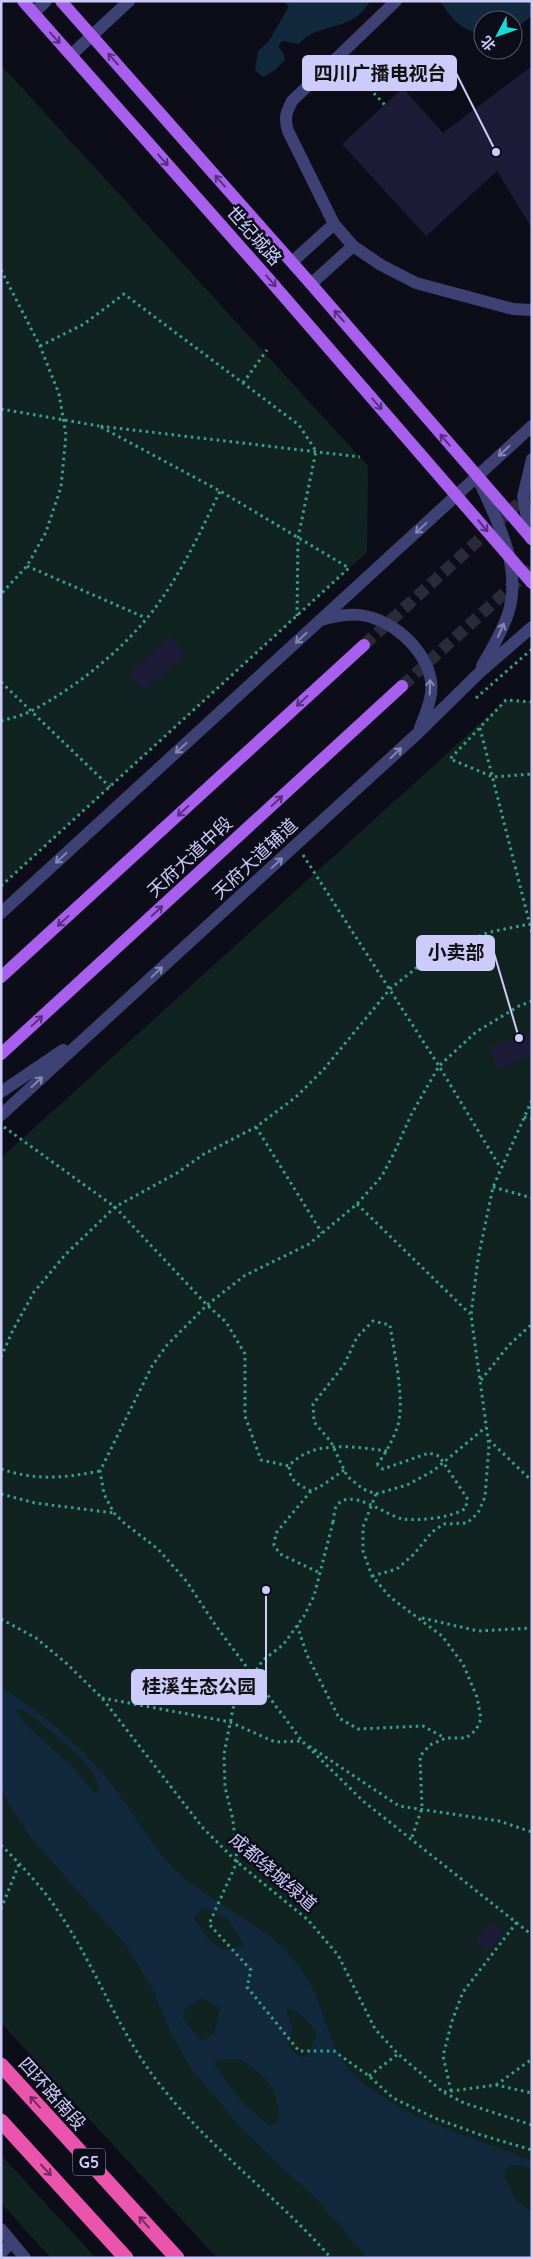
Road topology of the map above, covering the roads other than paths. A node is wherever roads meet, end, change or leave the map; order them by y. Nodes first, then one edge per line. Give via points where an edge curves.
1 (23, 1) edge
2 (46, 1) edge
3 (61, 1) edge
4 (129, 1) edge
5 (396, 1) edge
6 (34, 13) junction
7 (92, 36) junction
8 (71, 55) junction
9 (334, 224) junction
10 (353, 246) junction
11 (292, 262) junction
12 (311, 284) junction
13 (532, 310) edge
14 (532, 426) edge
15 (532, 459) edge
16 (477, 477) junction
17 (456, 495) junction
18 (531, 540) edge
19 (510, 558) junction
20 (532, 583) edge
21 (320, 620) junction
22 (532, 627) edge
23 (364, 645) tunnel mouth
24 (479, 673) junction
25 (402, 686) tunnel mouth
26 (418, 733) junction
27 (1, 912) edge
28 (1, 977) edge
29 (100, 1024) junction
30 (1, 1054) edge
31 (1, 1092) edge
32 (1, 1115) edge
33 (1, 2065) edge
34 (1, 2121) edge
35 (1, 2229) edge
36 (12, 2242) junction
37 (1, 2253) edge
38 (25, 2258) edge
39 (126, 2258) edge
40 (177, 2258) edge

1 - 6 main road, 世纪城路
2 - 6 street
3 - 7 main road, 世纪城路
4 - 7 street
5 - 9 street via 292,102 286,114 285,121
6 -> 8 main road, 世纪城路
7 - 8 street
11 -> 7 main road, 世纪城路
8 -> 17 main road, 世纪城路
9 - 10 street
9 - 11 street
10 - 12 street
10 - 13 street via 381,266 416,283 513,309
11 - 12 main road, 世纪城路
16 -> 12 main road, 世纪城路
14 -> 16 street
15 - 18 street via 523,498
16 - 17 street
16 - 18 main road, 世纪城路
16 - 19 street
17 -> 19 main road, 世纪城路
17 -> 21 street
19 - 20 main road, 世纪城路
24 -> 19 street via 508,614 512,593
26 -> 21 street via 430,701 431,678 422,656 404,636 381,620 348,614
21 -> 27 street
22 - 24 street, 天府大道辅道
23 -> 28 main road
24 - 26 street, 天府大道辅道
30 -> 25 main road, 天府大道中段
29 -> 26 street, 天府大道辅道
29 - 31 street
32 -> 29 street, 天府大道辅道
40 -> 33 highway, 四环路南段 / G5
34 -> 39 highway, G5
35 - 36 street
36 - 37 street
36 - 38 street

